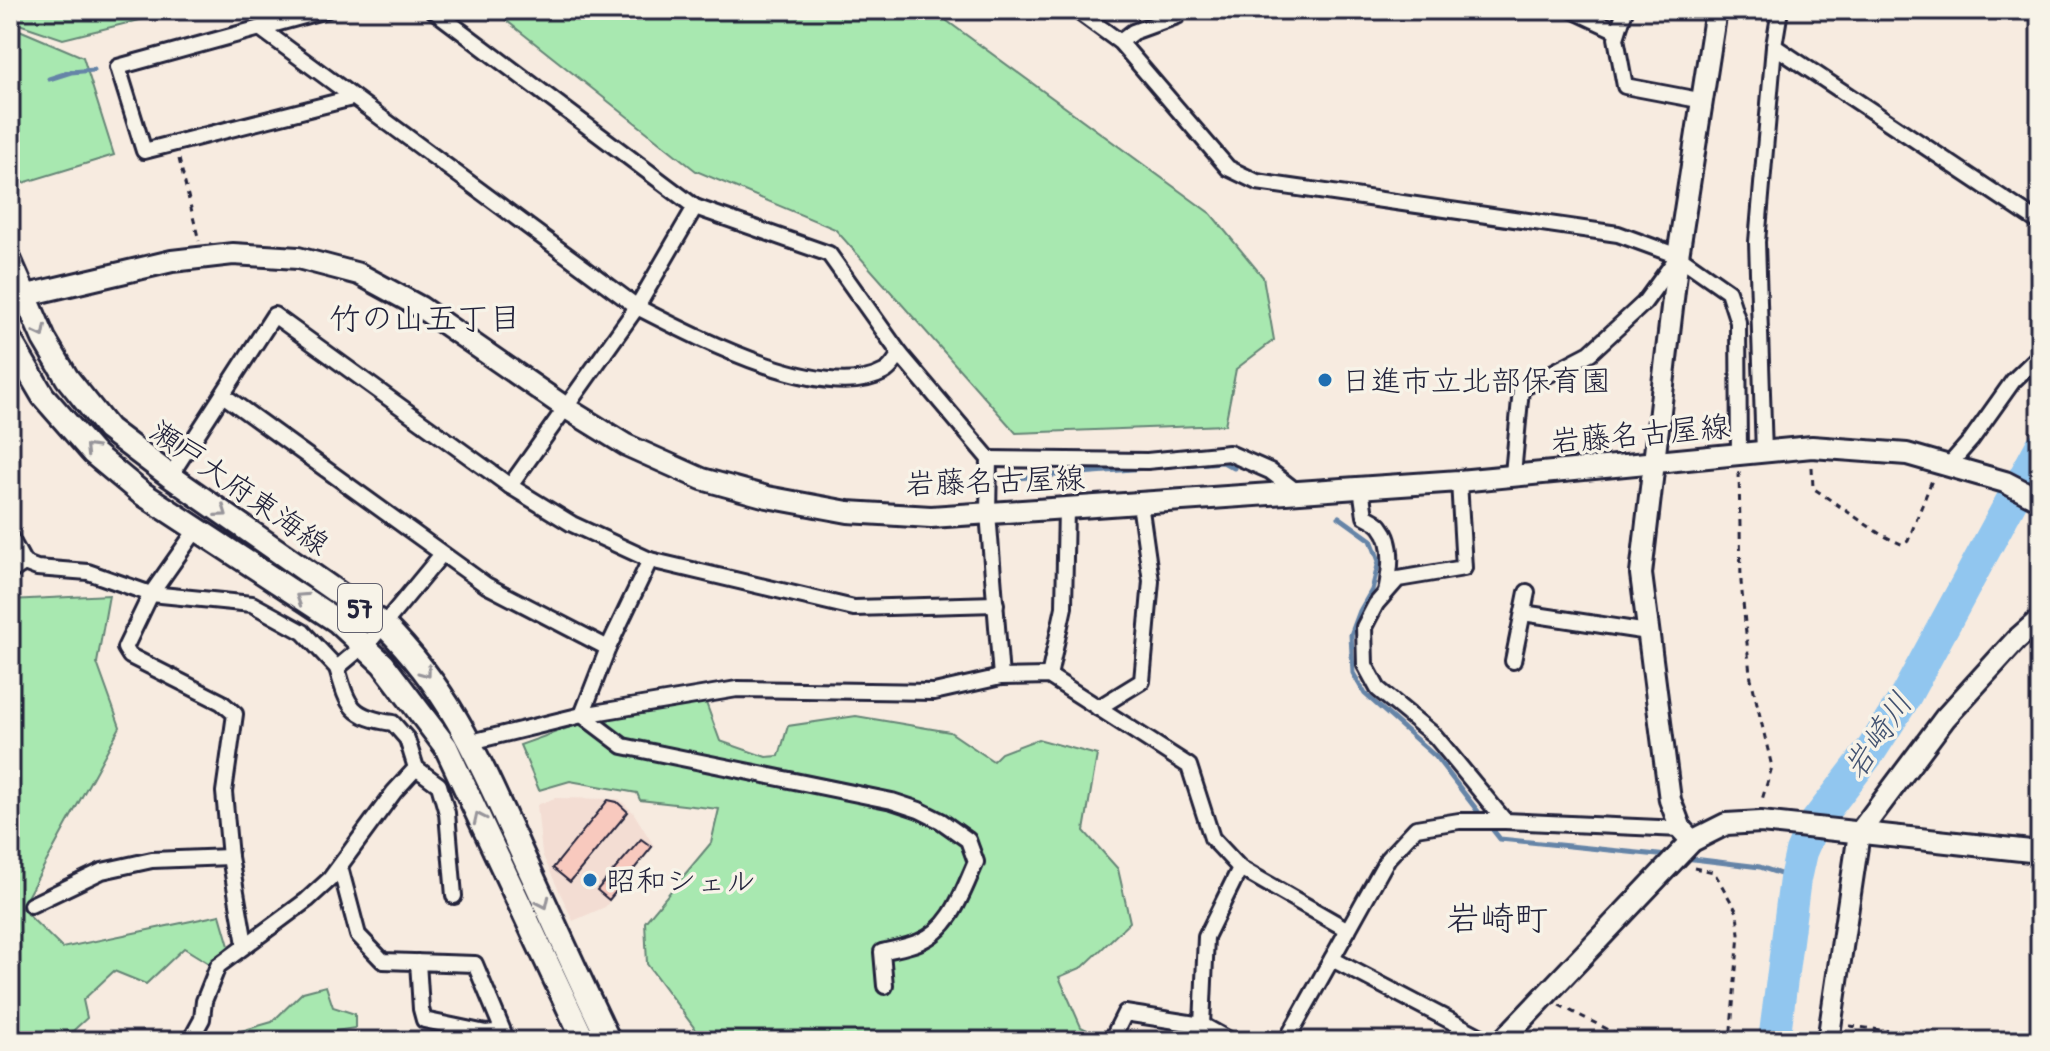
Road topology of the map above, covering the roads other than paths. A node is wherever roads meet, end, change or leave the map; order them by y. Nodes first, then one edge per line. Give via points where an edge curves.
1 (326, 10) edge
2 (433, 10) edge
3 (1076, 10) edge
4 (1180, 10) edge
5 (1572, 10) edge
6 (1625, 10) edge
7 (1716, 10) edge
8 (1780, 10) edge
9 (1096, 17) edge
10 (260, 28) junction
11 (1617, 31) junction
12 (1120, 42) junction
13 (1774, 46) junction
14 (352, 98) junction
15 (1704, 101) junction
16 (695, 207) junction
17 (2040, 223) edge
18 (1678, 256) junction
19 (10, 261) edge
20 (16, 298) edge
21 (637, 307) junction
22 (10, 340) edge
23 (900, 354) junction
24 (2040, 355) edge
25 (223, 395) junction
26 (566, 408) junction
27 (1764, 453) junction
28 (1739, 455) junction
29 (989, 459) junction
30 (1653, 462) junction
31 (1952, 466) junction
32 (1513, 474) junction
33 (170, 476) junction
34 (1459, 481) junction
35 (510, 486) junction
36 (1361, 488) junction
37 (1297, 492) junction
38 (2040, 500) edge
39 (1140, 503) junction
40 (1066, 508) junction
41 (988, 513) junction
42 (196, 530) junction
43 (10, 537) edge
44 (442, 554) junction
45 (650, 560) junction
46 (24, 563) junction
47 (10, 572) edge
48 (1386, 592) junction
49 (1527, 592) dead end
50 (151, 594) junction
51 (996, 604) junction
52 (1523, 613) junction
53 (2040, 619) edge
54 (384, 625) junction
55 (1648, 632) junction
56 (366, 646) junction
57 (608, 648) junction
58 (1513, 661) dead end
59 (337, 668) junction
60 (1049, 676) junction
61 (1001, 677) junction
62 (1098, 708) junction
63 (582, 715) junction
64 (471, 742) junction
65 (416, 768) junction
66 (1499, 821) junction
67 (1851, 832) junction
68 (1681, 849) junction
69 (2040, 852) edge
70 (230, 857) junction
71 (340, 867) junction
72 (1240, 868) junction
73 (454, 896) dead end
74 (31, 905) dead end
75 (1348, 930) junction
76 (245, 944) junction
77 (1332, 959) junction
78 (418, 962) junction
79 (885, 986) dead end
80 (1202, 1025) junction
81 (1830, 1032) edge
82 (190, 1041) edge
83 (584, 1041) edge
84 (609, 1041) edge
85 (1111, 1041) edge
86 (1231, 1041) edge
87 (1286, 1041) edge
88 (1489, 1041) edge
89 (1502, 1041) edge

1 - 10 street
2 - 16 street
3 - 9 street
4 - 12 street
5 - 11 street
6 - 11 street
7 - 15 main road
8 - 13 street
9 - 12 street
10 - 14 street
10 - 14 street via 118,67 144,151
11 - 15 street via 1625,86
12 - 18 street via 1228,168 1257,182 1618,234
13 - 17 street
13 - 27 street via 1757,242
14 - 21 street
15 - 18 main road
16 - 21 street
16 - 23 street via 829,254
18 - 28 street via 1728,291 1738,322
18 - 30 main road
18 - 32 street via 1644,303 1590,353 1521,389
19 - 20 main road, 瀬戸大府東海線 / 57
20 - 26 main road, 岩藤名古屋線 via 172,261 233,254 298,258 359,274 420,307
20 -> 33 main road, 瀬戸大府東海線 / 57 via 67,378 108,429
21 - 23 street via 703,341 815,379 852,382 886,372
21 - 26 street
42 -> 22 main road, 瀬戸大府東海線 / 57 via 93,453 43,396
23 - 29 street
24 - 31 street via 2013,381
25 - 33 street
25 - 35 street via 274,315
25 - 44 street
26 - 35 street
26 - 41 main road, 岩藤名古屋線 via 626,445 702,479 767,497 848,512 931,517
27 - 28 main road, 岩藤名古屋線
27 - 31 main road, 岩藤名古屋線 via 1812,447 1907,454
28 - 30 main road, 岩藤名古屋線
29 - 37 street via 1147,461 1229,453 1270,471
29 - 41 street
30 - 32 main road, 岩藤名古屋線
30 - 55 main road via 1641,574
31 - 38 main road, 岩藤名古屋線 via 2005,482
32 - 34 main road, 岩藤名古屋線
33 -> 54 main road, 瀬戸大府東海線 / 57
34 - 36 main road, 岩藤名古屋線
34 - 48 street via 1464,568 1398,579
35 - 45 street via 572,524
36 - 37 main road, 岩藤名古屋線
36 - 48 street via 1365,516 1381,526 1389,545
37 - 39 main road, 岩藤名古屋線
39 - 40 main road, 岩藤名古屋線
39 - 62 street via 1151,581 1142,681
40 - 41 main road, 岩藤名古屋線
40 - 60 street via 1064,607
41 - 51 street
42 - 50 street
56 -> 42 main road, 瀬戸大府東海線 / 57 via 337,621
43 - 46 street
44 - 54 street
44 - 57 street via 486,585
45 - 51 street via 854,608
45 - 57 street
46 - 47 street
46 - 50 street via 88,572
48 - 66 street via 1364,627 1365,665 1378,689 1435,736
49 - 52 street
50 - 59 street via 252,604 303,632
50 - 70 street via 125,648 130,656 235,714 224,792
51 - 61 street
52 - 55 street
52 - 58 street
53 - 67 main road via 1945,718
54 - 56 street
54 -> 64 main road, 瀬戸大府東海線 / 57 via 443,695
55 - 68 main road
56 - 59 street
83 -> 56 main road, 瀬戸大府東海線 / 57 via 446,747
57 - 63 street
59 - 65 street via 347,703 377,721 393,723 407,739
60 - 61 street
60 - 62 street
61 - 63 street via 934,692 737,689
62 - 72 street via 1189,766 1212,838
63 - 64 street
63 - 79 street via 623,746 892,801 941,821 968,840 976,862 957,904 945,924 919,942 882,952
64 -> 84 main road, 瀬戸大府東海線 / 57
65 - 71 street
65 - 73 street via 439,785 447,813
66 - 68 street
66 - 75 street via 1416,828 1388,858
67 - 68 main road via 1758,822 1726,824
67 - 69 main road
67 - 81 main road
68 - 89 main road
70 - 74 street via 152,860 102,871
70 - 76 street
71 - 76 street via 307,900
71 - 78 street via 358,935 383,961
72 - 75 street
72 - 80 street via 1206,937
75 - 77 street
76 - 82 street via 218,966
77 - 87 street
77 - 88 street
78 - 78 street via 475,964 503,1031 486,1033 424,1020
80 - 85 street via 1125,1013
80 - 86 street

